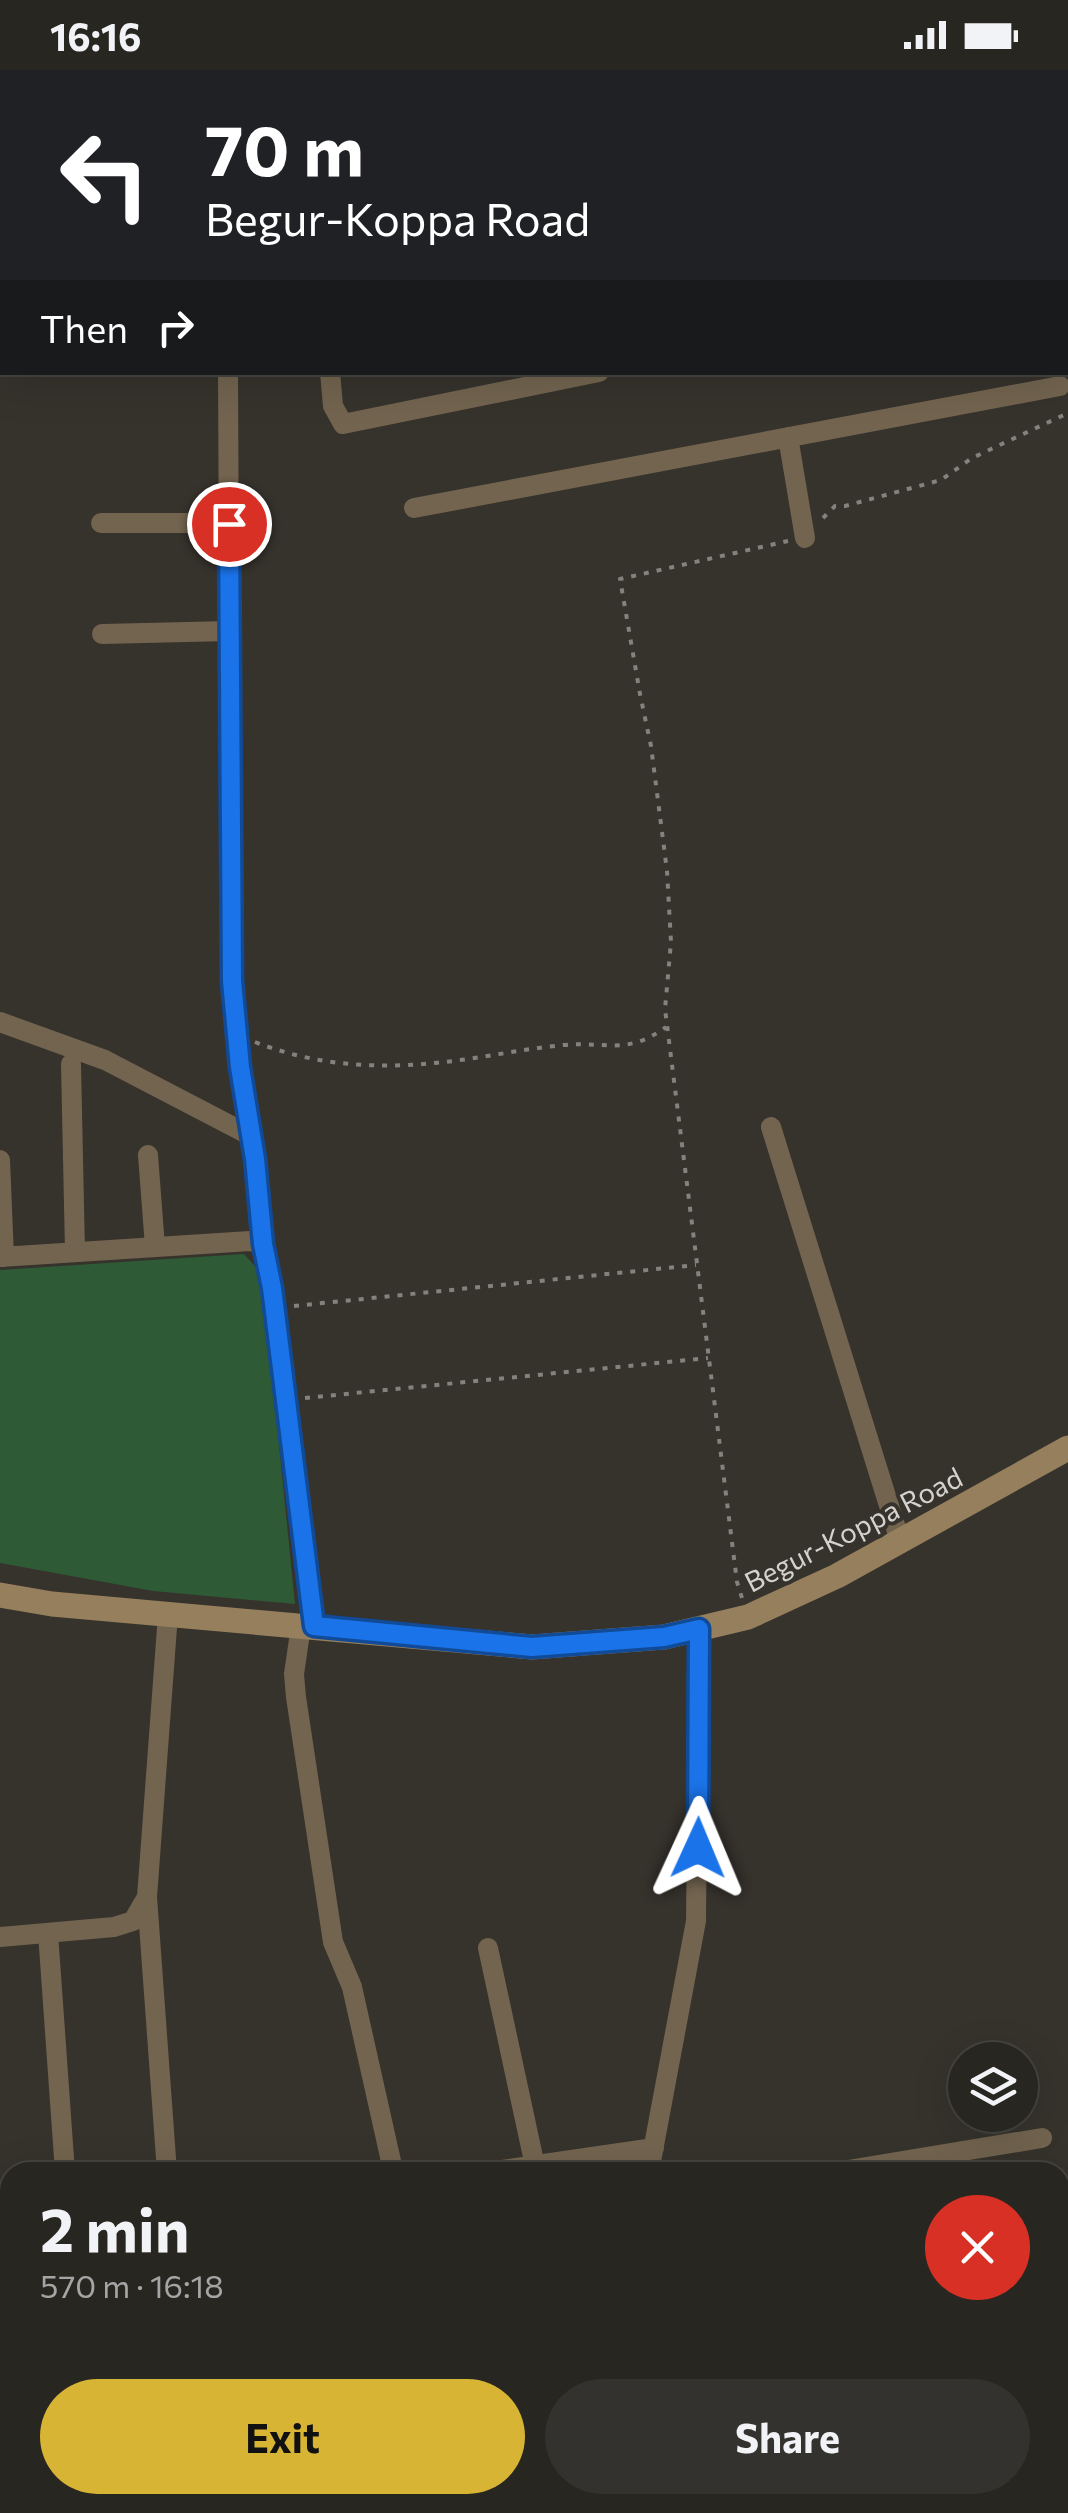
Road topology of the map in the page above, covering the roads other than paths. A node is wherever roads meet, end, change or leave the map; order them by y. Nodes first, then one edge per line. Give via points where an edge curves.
1 (228, 375) edge
2 (330, 375) edge
3 (584, 375) edge
4 (1062, 381) edge
5 (788, 437) junction
6 (414, 508) dead end
7 (101, 523) dead end
8 (229, 524) junction
9 (805, 538) road end
10 (229, 631) junction
11 (102, 634) dead end
12 (0, 1022) edge
13 (71, 1064) dead end
14 (772, 1127) dead end
15 (251, 1136) junction
16 (148, 1154) dead end
17 (0, 1160) edge
18 (263, 1244) junction
19 (154, 1247) junction
20 (75, 1252) junction
21 (2, 1257) edge
22 (1068, 1448) edge
23 (900, 1541) junction
24 (0, 1595) edge
25 (168, 1614) junction
26 (307, 1626) junction
27 (699, 1629) junction
28 (147, 1898) junction
29 (48, 1933) junction
30 (0, 1937) edge
31 (488, 1948) dead end
32 (1042, 2138) dead end
33 (654, 2148) junction
34 (64, 2162) edge
35 (166, 2162) edge
36 (392, 2162) edge
37 (534, 2162) edge
38 (561, 2162) edge
39 (651, 2162) edge
40 (897, 2162) edge

1 - 8 street
2 - 3 street via 332,406 343,424
4 - 5 street
5 - 6 street
5 - 9 street
7 - 8 street
8 - 10 street
10 - 11 street
10 - 15 street via 232,981
12 - 15 street via 105,1060
13 - 20 street
14 - 23 street
15 - 18 street
16 - 19 street
17 - 21 street
18 - 19 street
18 - 26 street
19 - 20 street
20 - 21 street
22 - 23 main road, Begur-Koppa Road
23 - 27 main road, Begur-Koppa Road via 748,1617
24 - 25 main road, Begur-Koppa Road
25 - 26 main road, Begur-Koppa Road
25 - 28 street
26 - 27 main road, Begur-Koppa Road via 532,1647
26 - 36 street via 294,1674 332,1942 352,1987
27 - 33 street via 696,1921
28 - 29 street via 133,1921
28 - 35 street
29 - 30 street
29 - 34 street
31 - 37 street
32 - 40 street
33 - 38 street
33 - 39 street

